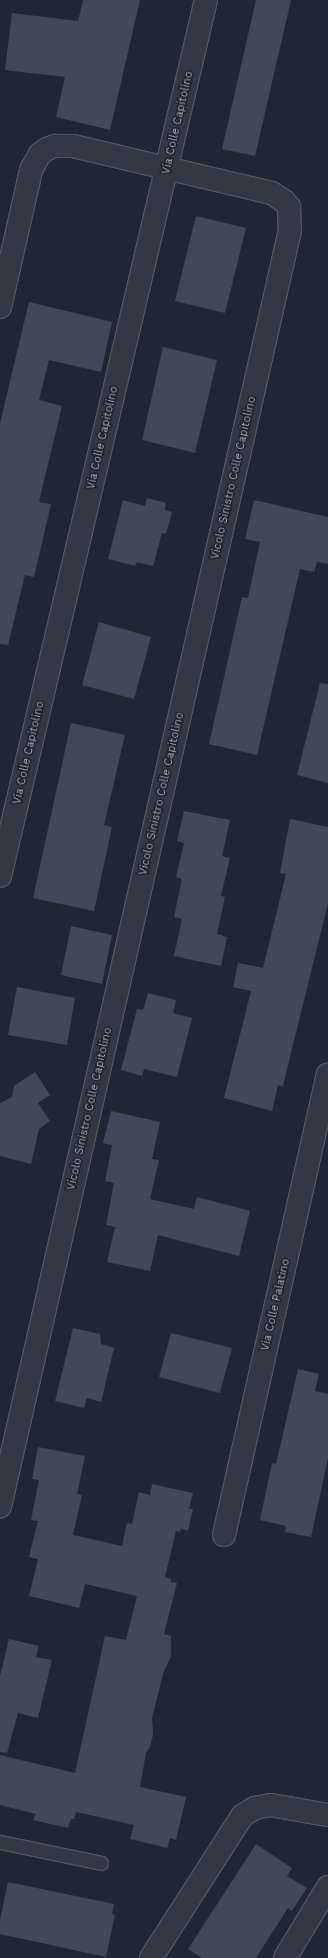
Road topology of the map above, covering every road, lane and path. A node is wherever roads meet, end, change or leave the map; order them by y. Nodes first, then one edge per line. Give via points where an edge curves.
1 (206, 0) edge
2 (167, 170) junction
3 (0, 306) edge
4 (0, 876) edge
5 (328, 1075) edge
6 (0, 1506) edge
7 (224, 1535) dead end
8 (328, 1815) edge
9 (0, 1842) edge
10 (101, 1863) dead end
11 (328, 1887) edge
12 (151, 1958) edge
13 (285, 1958) edge

1 - 2 street, Via Colle Capitolino
2 - 3 street, Vicolo Sinistro Colle Capitolino via 66,145 55,146 40,154 31,170
2 - 4 street, Via Colle Capitolino
2 - 6 street, Vicolo Sinistro Colle Capitolino via 277,195 289,207 290,230
5 - 7 street, Via Colle Palatino
8 - 12 street via 272,1805 255,1808 242,1816
9 - 10 lane
11 - 13 street

